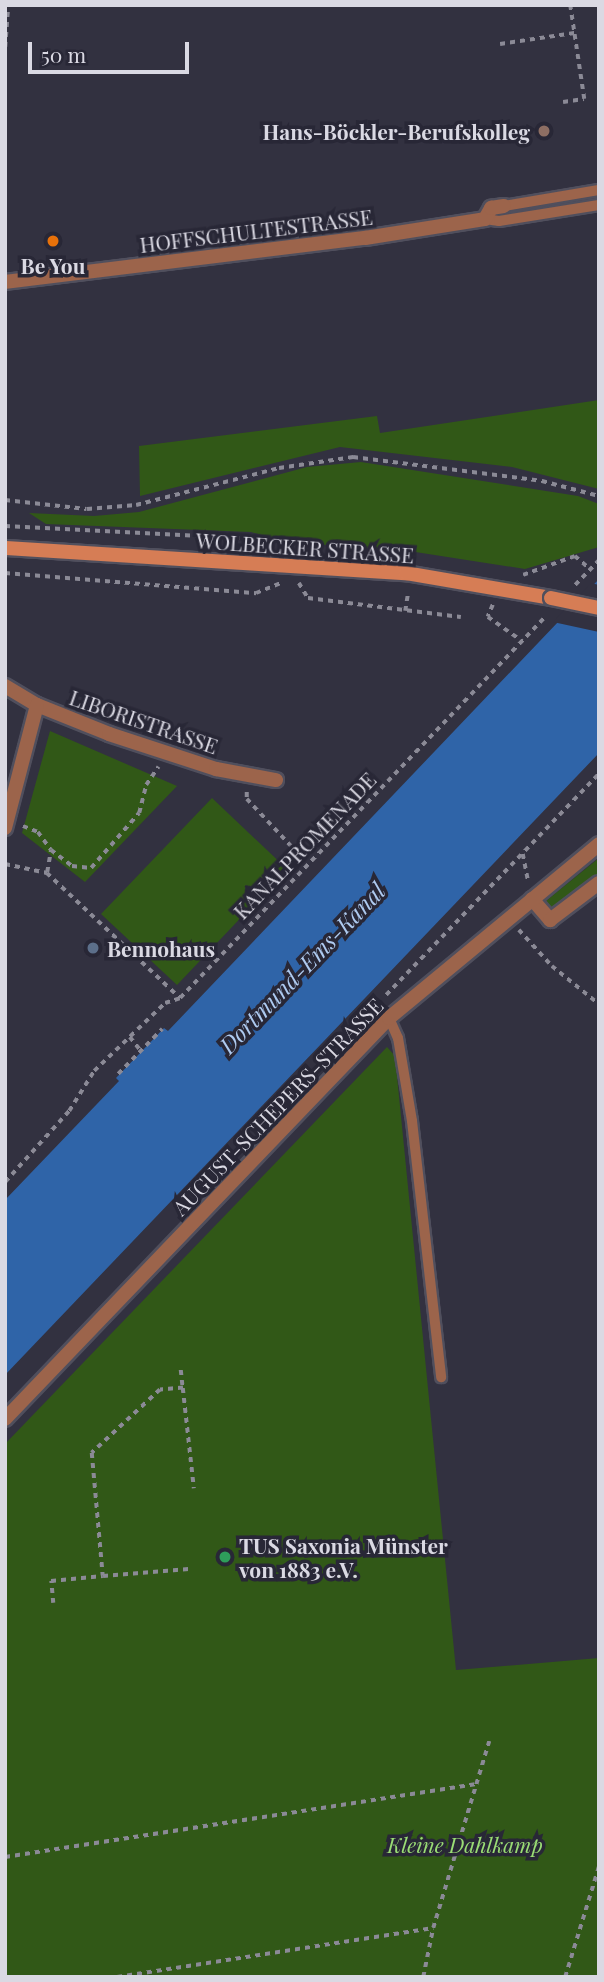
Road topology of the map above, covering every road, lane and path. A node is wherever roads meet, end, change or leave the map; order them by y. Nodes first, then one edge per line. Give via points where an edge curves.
1 (8, 5) edge
2 (570, 5) edge
3 (574, 33) junction
4 (500, 44) dead end
5 (5, 47) edge
6 (562, 102) dead end
7 (599, 190) edge
8 (599, 205) edge
9 (504, 206) joint
10 (485, 219) junction
11 (5, 282) edge
12 (599, 496) edge
13 (5, 500) edge
14 (5, 548) edge
15 (599, 560) edge
16 (590, 569) junction
17 (5, 573) edge
18 (522, 576) dead end
19 (298, 582) junction
20 (310, 583) dead end
21 (573, 587) dead end
22 (399, 591) dead end
23 (408, 592) junction
24 (420, 593) dead end
25 (481, 601) dead end
26 (494, 603) junction
27 (505, 605) dead end
28 (599, 608) edge
29 (405, 611) junction
30 (547, 614) dead end
31 (461, 617) dead end
32 (522, 642) junction
33 (5, 686) edge
34 (37, 705) junction
35 (163, 752) junction
36 (599, 774) edge
37 (275, 780) dead end
38 (247, 799) dead end
39 (6, 825) edge
40 (599, 844) edge
41 (51, 850) junction
42 (523, 854) junction
43 (309, 863) junction
44 (5, 864) edge
45 (47, 873) junction
46 (599, 883) edge
47 (532, 899) junction
48 (508, 918) junction
49 (427, 952) dead end
50 (180, 998) junction
51 (599, 1004) edge
52 (389, 1018) junction
53 (162, 1029) dead end
54 (130, 1037) junction
55 (141, 1051) junction
56 (118, 1074) dead end
57 (5, 1182) edge
58 (181, 1370) dead end
59 (441, 1377) dead end
60 (183, 1388) junction
61 (5, 1419) edge
62 (194, 1488) dead end
63 (189, 1569) dead end
64 (103, 1576) junction
65 (53, 1603) dead end
66 (489, 1741) dead end
67 (476, 1784) junction
68 (5, 1857) edge
69 (599, 1866) edge
70 (433, 1928) junction
71 (117, 1977) edge
72 (424, 1977) edge
73 (565, 1977) edge

1 - 5 path
2 - 3 path
3 - 4 path
3 - 6 path via 584,99
7 - 9 lane
8 - 10 lane via 499,221
9 - 10 street, HOFFSCHULTESTRASSE via 491,208
10 - 11 street, HOFFSCHULTESTRASSE
12 - 13 path via 542,481 353,457 279,468 136,505 87,509
14 - 28 main road, WOLBECKER STRASSE, bridge via 406,573
15 - 16 path
16 - 18 path via 575,556
16 - 21 path
17 - 19 path via 256,593
19 - 20 path
19 - 29 path via 308,598
22 - 23 path
23 - 24 path
23 - 29 path
25 - 26 path
26 - 27 path
26 - 32 path via 488,617
29 - 31 path
30 - 32 path, KANALPROMENADE
32 - 43 path, KANALPROMENADE
33 - 34 street, LIBORISTRASSE
34 - 35 street, LIBORISTRASSE
34 - 39 street
35 - 37 street, LIBORISTRASSE via 216,769
35 - 41 path via 155,776 146,785 139,813 91,868 72,866
36 - 42 path
38 - 43 path
39 - 41 path via 38,832
40 - 47 street, AUGUST-SCHEPERS-STRASSE
41 - 45 path
42 - 47 path
42 - 49 path
43 - 50 path, KANALPROMENADE
44 - 45 path
45 - 50 path
46 - 47 street via 550,920
47 - 48 street, AUGUST-SCHEPERS-STRASSE
48 - 51 path via 552,966
48 - 52 street, AUGUST-SCHEPERS-STRASSE
50 - 54 path, KANALPROMENADE via 165,1003
52 - 59 lane via 398,1038 412,1121
52 - 61 street, AUGUST-SCHEPERS-STRASSE
53 - 55 path
54 - 55 path
54 - 57 path, KANALPROMENADE via 94,1070 69,1111
55 - 56 path
58 - 60 path
60 - 62 path
60 - 64 path via 160,1390 92,1453
63 - 64 path
64 - 65 path via 51,1581
66 - 67 path
67 - 68 path
67 - 70 path
69 - 73 path
70 - 71 path
70 - 72 path

